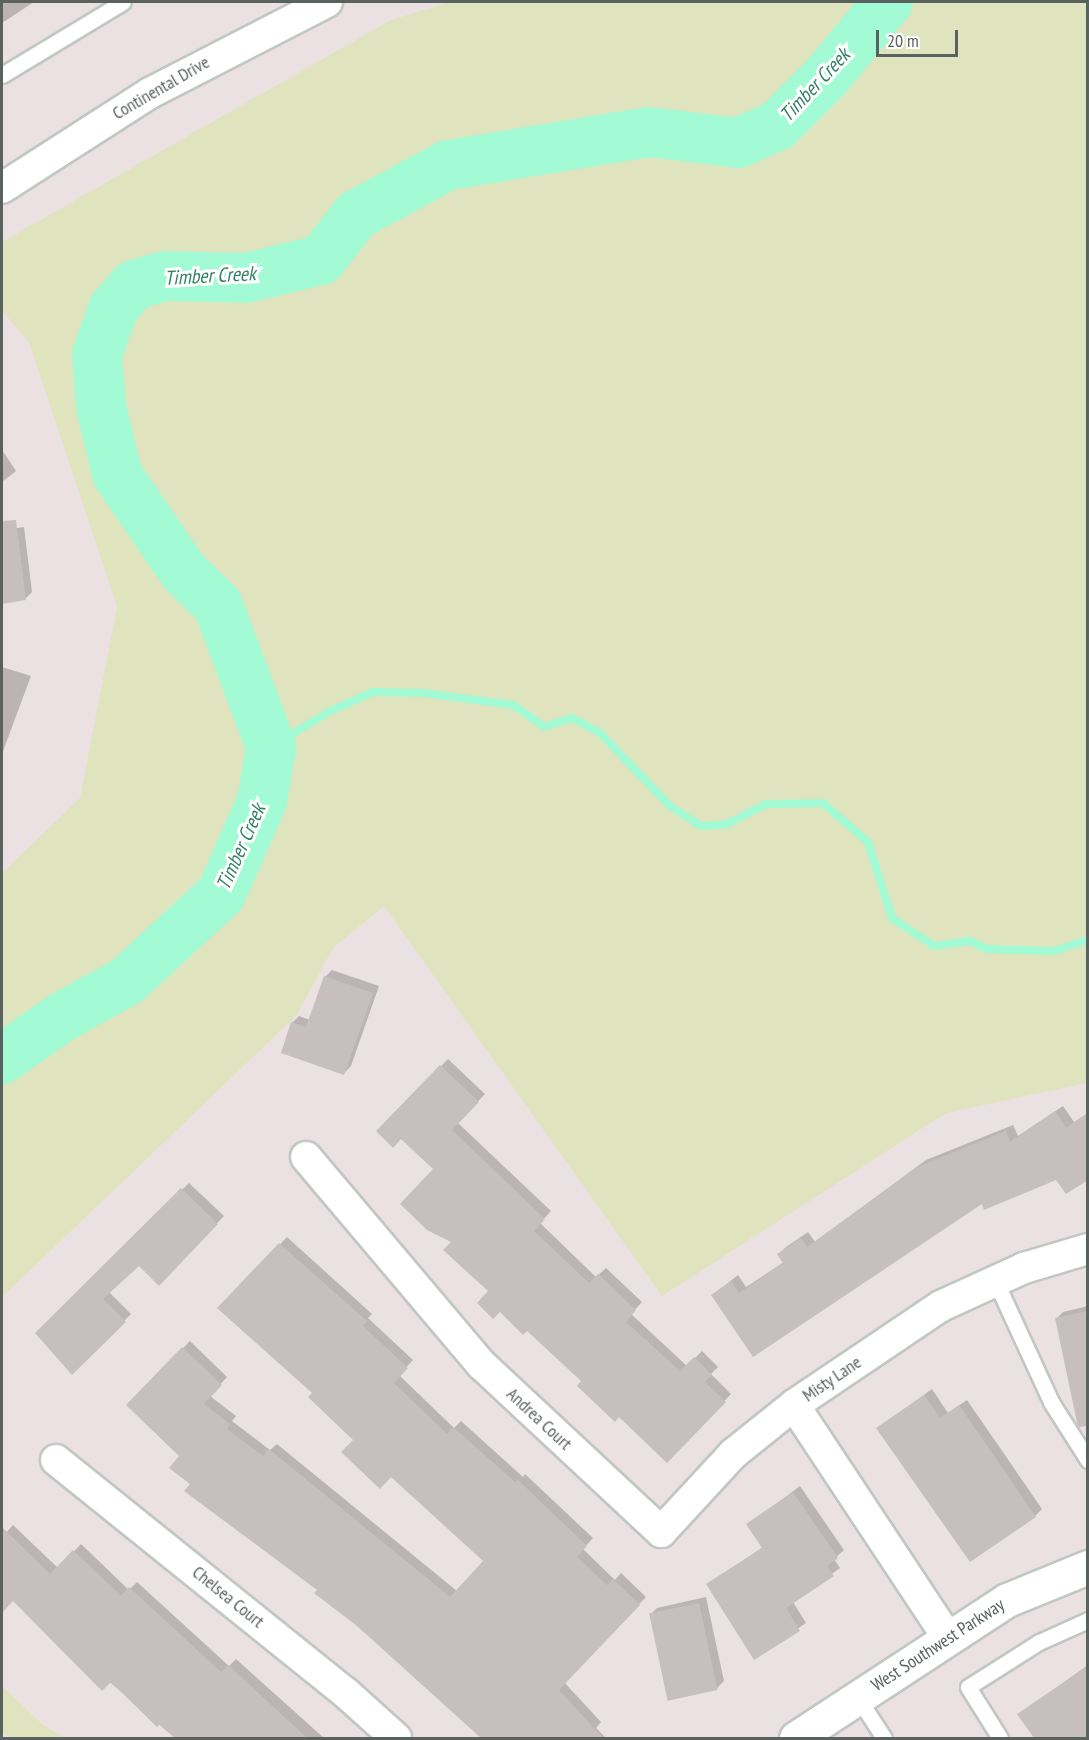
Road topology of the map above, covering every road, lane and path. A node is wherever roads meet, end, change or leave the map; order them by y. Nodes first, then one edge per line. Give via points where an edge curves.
1 (123, 2) edge
2 (327, 2) edge
3 (2, 75) edge
4 (2, 188) edge
5 (306, 1157) dead end
6 (1088, 1250) edge
7 (995, 1280) junction
8 (794, 1405) junction
9 (56, 1460) dead end
10 (1088, 1460) edge
11 (1088, 1567) edge
12 (1088, 1620) edge
13 (948, 1638) junction
14 (858, 1698) junction
15 (396, 1738) edge
16 (796, 1738) edge
17 (884, 1738) edge
18 (1000, 1738) edge

1 - 3 lane
2 - 4 street, Continental Drive via 150,93
5 - 8 street, Andrea Court via 482,1365 661,1532 733,1454
6 - 7 street, Misty Lane
7 - 8 street, Misty Lane via 941,1306
7 - 10 lane via 1051,1402
8 - 13 street, Misty Lane
9 - 15 street, Chelsea Court via 347,1694
11 - 13 street, West Southwest Parkway via 1007,1600
12 - 18 lane via 1039,1642 968,1687
13 - 14 street, West Southwest Parkway
14 - 16 street, West Southwest Parkway
14 - 17 lane

